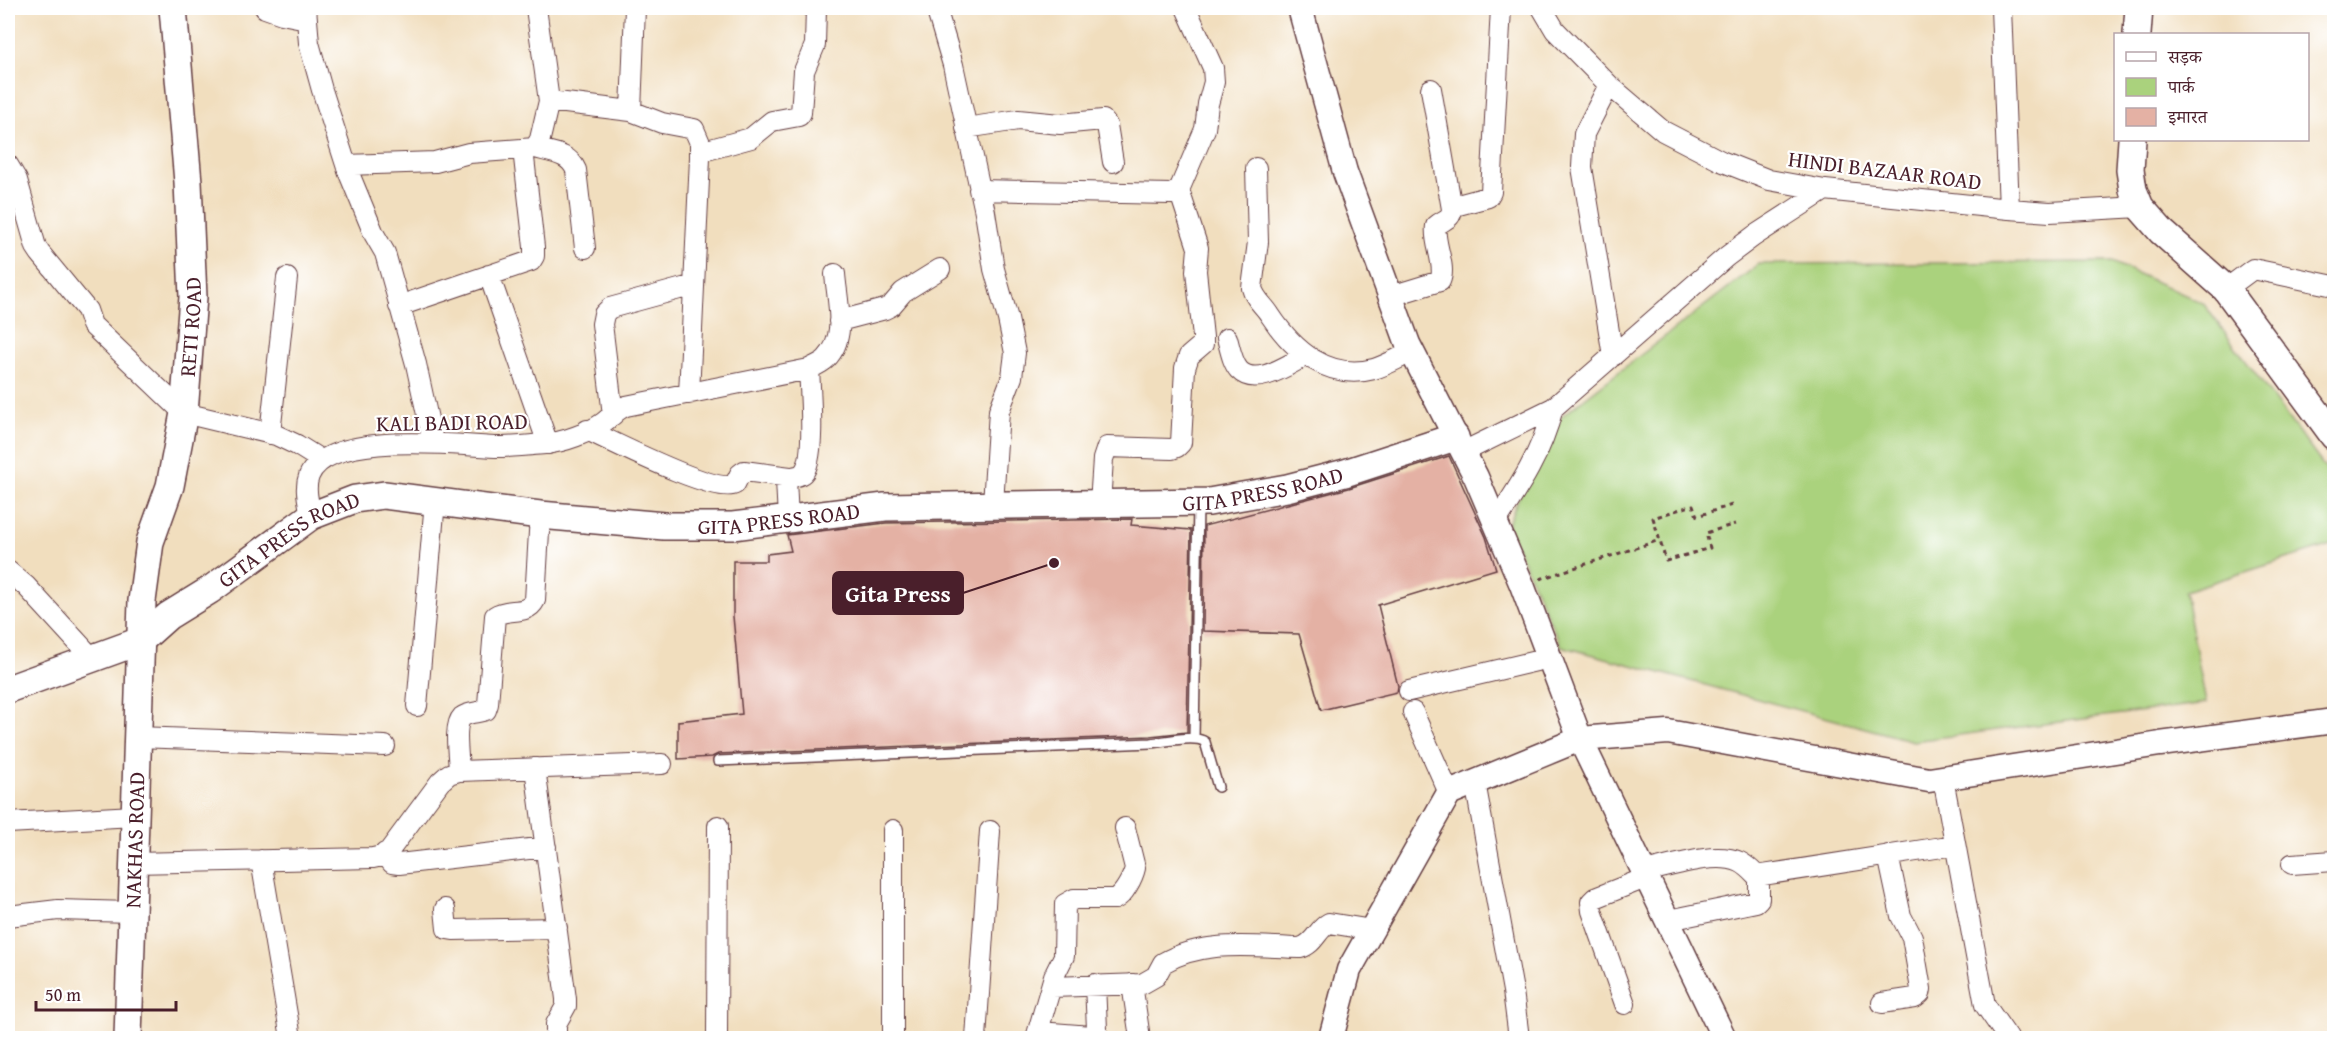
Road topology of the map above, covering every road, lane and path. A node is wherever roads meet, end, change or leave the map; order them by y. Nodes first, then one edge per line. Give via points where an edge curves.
1 (173, 8) edge
2 (265, 8) edge
3 (536, 8) edge
4 (635, 8) edge
5 (816, 8) edge
6 (936, 8) edge
7 (1186, 8) edge
8 (1300, 8) edge
9 (1502, 8) edge
10 (1542, 8) edge
11 (2001, 8) edge
12 (2139, 8) edge
13 (307, 13) edge
14 (2137, 33) edge
15 (1609, 85) junction
16 (1431, 89) dead end
17 (549, 101) junction
18 (631, 111) junction
19 (966, 128) junction
20 (2132, 141) edge
21 (529, 148) junction
22 (700, 152) junction
23 (1113, 162) dead end
24 (8, 165) edge
25 (346, 165) junction
26 (1256, 168) dead end
27 (980, 190) junction
28 (1179, 190) junction
29 (1825, 190) junction
30 (2140, 207) junction
31 (1452, 209) junction
32 (2009, 209) junction
33 (585, 248) dead end
34 (940, 269) dead end
35 (835, 274) dead end
36 (489, 275) junction
37 (287, 278) dead end
38 (694, 285) junction
39 (2334, 286) edge
40 (2226, 289) junction
41 (1391, 296) junction
42 (399, 306) junction
43 (839, 321) junction
44 (1227, 338) dead end
45 (1412, 352) junction
46 (1305, 356) junction
47 (1613, 356) junction
48 (810, 369) junction
49 (689, 394) junction
50 (1553, 408) junction
51 (184, 413) junction
52 (613, 415) junction
53 (581, 433) junction
54 (270, 434) junction
55 (2334, 436) edge
56 (433, 442) junction
57 (548, 444) junction
58 (1459, 444) junction
59 (321, 460) junction
60 (790, 477) junction
61 (435, 501) junction
62 (1198, 502) junction
63 (993, 504) junction
64 (1100, 504) junction
65 (1732, 505) dead end
66 (540, 515) junction
67 (311, 516) junction
68 (788, 518) junction
69 (1495, 523) junction
70 (1735, 524) dead end
71 (1660, 540) junction
72 (8, 571) edge
73 (1522, 585) junction
74 (140, 641) junction
75 (93, 658) junction
76 (1549, 658) junction
77 (8, 689) edge
78 (1409, 691) dead end
79 (417, 706) dead end
80 (1413, 712) dead end
81 (2334, 721) edge
82 (137, 736) junction
83 (1194, 738) junction
84 (1580, 739) junction
85 (385, 746) dead end
86 (718, 761) dead end
87 (662, 764) dead end
88 (535, 768) junction
89 (459, 771) junction
90 (1943, 778) junction
91 (1475, 782) junction
92 (1218, 787) dead end
93 (1449, 793) junction
94 (134, 816) junction
95 (8, 824) edge
96 (718, 826) dead end
97 (1125, 828) dead end
98 (893, 830) dead end
99 (990, 831) dead end
100 (1955, 845) junction
101 (546, 847) junction
102 (385, 853) junction
103 (1888, 855) junction
104 (261, 860) junction
105 (2334, 861) edge
106 (133, 863) junction
107 (2292, 864) dead end
108 (1647, 874) junction
109 (1759, 878) junction
110 (445, 909) dead end
111 (131, 912) junction
112 (8, 916) edge
113 (1669, 920) junction
114 (557, 928) junction
115 (1372, 930) junction
116 (1095, 984) junction
117 (1132, 984) junction
118 (1052, 987) junction
119 (1882, 1003) dead end
120 (1625, 1004) dead end
121 (1038, 1035) edge
122 (128, 1038) edge
123 (291, 1038) edge
124 (556, 1038) edge
125 (717, 1038) edge
126 (893, 1038) edge
127 (975, 1038) edge
128 (1140, 1038) edge
129 (1331, 1038) edge
130 (1519, 1038) edge
131 (1724, 1038) edge
132 (2008, 1038) edge

1 - 51 main road, RETI ROAD via 193,297
2 - 13 street via 282,14
3 - 17 street
4 - 18 street
5 - 22 street via 815,45 804,71 799,116 772,121 752,138
6 - 19 street
7 - 28 street via 1213,68 1214,82 1205,129
8 - 41 street via 1345,172
9 - 31 street via 1493,186 1488,197
10 - 15 street, HINDI BAZAAR ROAD via 1555,30
11 - 32 street
12 - 14 main road
13 - 25 street via 309,43
15 - 29 street, HINDI BAZAAR ROAD via 1663,131 1721,161 1769,180
15 - 47 street via 1584,134 1582,167
16 - 31 street
17 - 18 street
17 - 21 street via 540,139
18 - 22 street via 662,123 694,129
19 - 23 street via 1018,120 1060,124 1103,120
19 - 27 street
20 - 30 main road via 2130,170
21 - 25 street via 469,153 435,162
21 - 33 street via 572,161
21 - 36 street via 534,255 531,261
22 - 38 street
24 - 51 street via 17,180 40,253 87,310 92,325
25 - 42 street via 385,253
26 - 46 street via 1258,242 1254,296
27 - 28 street via 1171,194
27 - 63 street via 1015,353 1012,377 999,411
28 - 64 street via 1198,248 1196,271 1203,337 1203,344 1189,356 1185,368 1180,442 1172,449 1107,447
29 - 32 street, HINDI BAZAAR ROAD
29 - 47 street via 1726,257
30 - 32 street, HINDI BAZAAR ROAD via 2050,212
30 - 40 main road
31 - 41 street via 1451,216 1436,226 1440,281
34 - 43 street via 903,292 891,306
35 - 43 street
36 - 42 street
36 - 57 street
37 - 54 street
38 - 49 street
38 - 52 street via 610,308 604,314
39 - 40 street via 2253,269
40 - 55 main road
41 - 45 street
42 - 56 street
43 - 48 street via 836,345 826,359
44 - 46 street via 1236,364 1247,375 1265,375
45 - 46 street via 1363,370 1339,370
45 - 58 street
47 - 50 street
48 - 49 street, KALI BADI ROAD
48 - 60 street via 810,450 806,470
49 - 52 street, KALI BADI ROAD via 626,406
50 - 58 street
50 - 69 street via 1537,457
51 - 54 street
51 - 74 main road, RETI ROAD via 170,486 150,542
52 - 53 street, KALI BADI ROAD
53 - 57 street, KALI BADI ROAD
53 - 60 street via 718,485 732,486 740,474 750,470
54 - 59 street
56 - 57 street, KALI BADI ROAD via 500,447
56 - 59 street, KALI BADI ROAD via 396,442 344,451
58 - 62 main road, GITA PRESS ROAD via 1298,485
58 - 69 street
59 - 67 street via 309,475 306,489
60 - 68 street via 786,480
61 - 66 main road, GITA PRESS ROAD
61 - 67 main road, GITA PRESS ROAD via 384,495 355,499
61 - 79 street
62 - 64 main road, GITA PRESS ROAD
62 - 83 lane
63 - 64 main road, GITA PRESS ROAD
63 - 68 main road, GITA PRESS ROAD via 885,507
65 - 71 path via 1697,516 1693,505 1653,518
66 - 68 main road, GITA PRESS ROAD via 664,526 733,526
66 - 89 street via 535,600 525,610 495,616 488,704 486,710 460,718
67 - 74 main road, GITA PRESS ROAD via 168,616
69 - 73 street
70 - 71 path via 1706,533 1710,548 1666,561
71 - 73 path
72 - 75 street
73 - 76 street
74 - 75 main road
74 - 82 main road, NAKHAS ROAD
75 - 77 main road
76 - 78 street
76 - 84 street
80 - 93 street
81 - 90 street
82 - 85 street
82 - 94 main road, NAKHAS ROAD
83 - 86 lane
83 - 92 lane via 1205,742
84 - 90 street via 1668,732 1929,780
84 - 91 street
84 - 108 street
87 - 88 street
88 - 89 street
88 - 101 street
89 - 102 street via 440,782
90 - 100 street
91 - 93 street
91 - 130 street
93 - 115 street
94 - 95 street
94 - 106 main road, NAKHAS ROAD
96 - 125 street
97 - 118 street via 1135,861 1134,873 1115,899 1074,899 1065,904 1064,956
98 - 126 street
99 - 127 street
100 - 103 street
100 - 132 street via 1984,1005
101 - 102 street via 399,864 392,863
101 - 114 street
102 - 104 street via 373,858
103 - 109 street via 1768,873
103 - 119 street via 1901,916 1911,932 1921,989 1916,998
104 - 106 street
104 - 123 street
105 - 107 street
106 - 111 main road, NAKHAS ROAD
108 - 109 street via 1711,858 1727,858 1747,866
108 - 113 street
108 - 120 street via 1591,902
109 - 113 street via 1756,902
110 - 114 street via 447,928 453,930
111 - 112 street via 58,910
111 - 122 main road, NAKHAS ROAD
113 - 131 street
114 - 124 street via 566,1006 556,1024
115 - 117 street via 1334,922 1325,924 1311,943 1300,948 1203,948 1163,963 1150,981
115 - 129 street via 1349,970
116 - 117 street
116 - 118 street
116 - 121 street via 1095,1034
117 - 128 street
118 - 121 street

